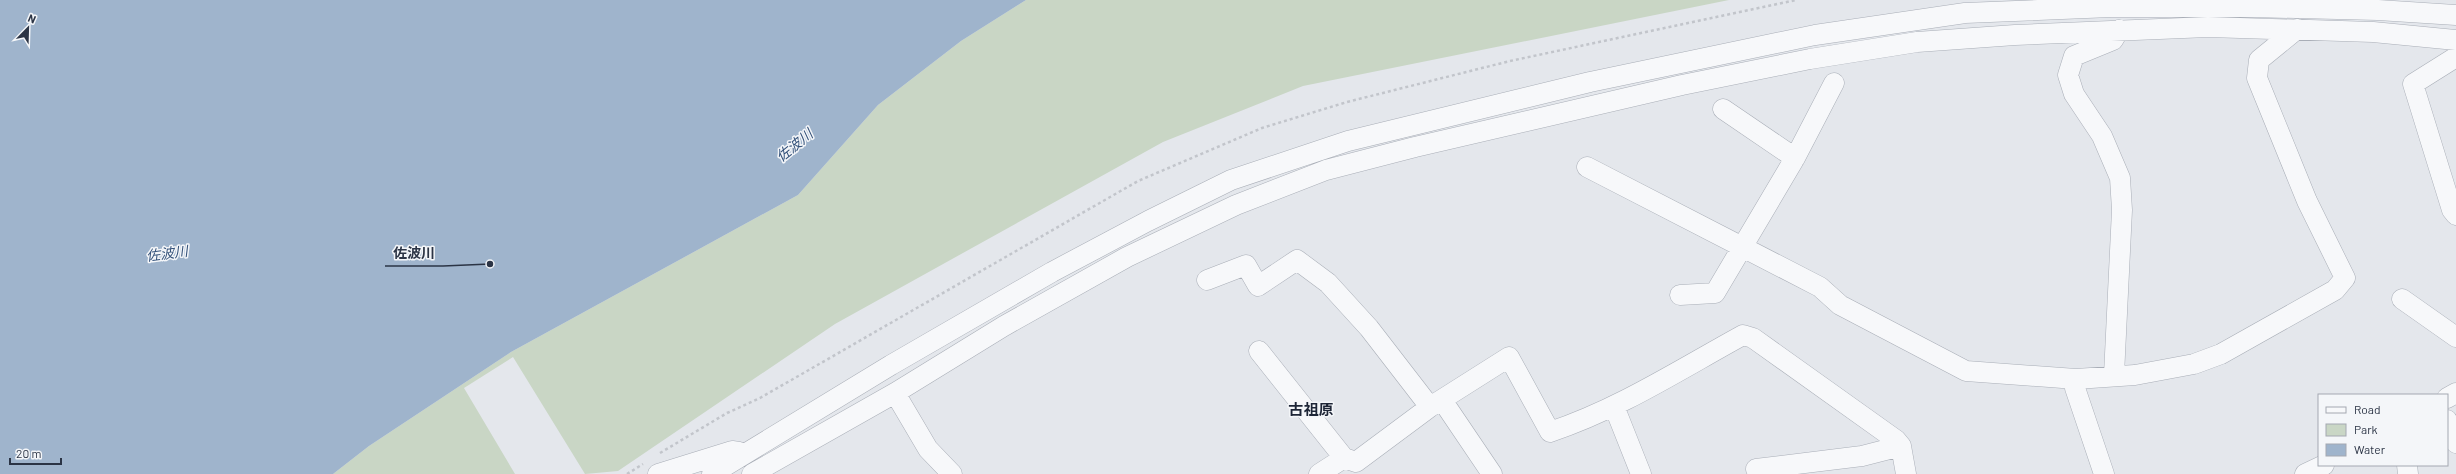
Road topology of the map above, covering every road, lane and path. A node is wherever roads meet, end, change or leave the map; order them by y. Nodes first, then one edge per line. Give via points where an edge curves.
1 (2357, 0) edge
2 (2378, 10) junction
3 (2456, 15) edge
4 (2297, 29) junction
5 (2120, 30) junction
6 (2456, 40) edge
7 (2456, 57) edge
8 (1834, 83) dead end
9 (1723, 109) dead end
10 (1795, 158) junction
11 (1587, 168) dead end
12 (2456, 215) edge
13 (1743, 247) junction
14 (1207, 280) dead end
15 (1680, 295) dead end
16 (2402, 299) dead end
17 (2456, 337) edge
18 (1259, 351) dead end
19 (2114, 375) junction
20 (2076, 379) junction
21 (895, 393) junction
22 (1436, 404) junction
23 (1614, 406) junction
24 (2448, 423) edge
25 (2456, 443) edge
26 (1901, 446) junction
27 (746, 453) junction
28 (1344, 458) junction
29 (2322, 466) edge
30 (1756, 469) dead end
31 (658, 474) edge
32 (712, 474) edge
33 (752, 474) edge
34 (952, 474) edge
35 (1319, 474) edge
36 (1492, 474) edge
37 (1641, 474) edge
38 (1906, 474) edge
39 (2104, 474) edge
40 (2305, 474) edge

1 - 2 street
2 - 3 street
2 - 27 street via 2112,7 1965,13 1815,35 1590,82 1348,141 1231,180 1148,221 1052,272
4 - 5 street via 2208,27
4 - 6 street via 2373,32
4 - 19 street via 2259,60 2257,78 2307,201 2346,278 2334,290 2221,354 2194,364 2135,375
5 - 19 street via 2113,40 2074,56 2068,75 2074,94 2102,136 2120,178 2122,210
5 - 21 street via 1917,42 1810,59 1682,85 1326,170 1236,205 1127,257 1004,326
7 - 12 street via 2413,84 2452,210
8 - 10 street
9 - 10 street
10 - 13 street
11 - 13 street
13 - 15 street via 1715,293
13 - 20 street via 1820,287 1840,305 1966,371
14 - 22 street via 1246,265 1258,286 1297,260 1328,283
16 - 17 street
18 - 28 street
19 - 20 street
20 - 39 street via 2075,388
21 - 33 street
21 - 34 street via 928,450
22 - 23 street via 1509,357 1550,432 1587,420
22 - 28 street via 1356,462
22 - 36 street
23 - 26 street via 1743,335 1753,338
23 - 37 street
24 - 25 street
26 - 30 street via 1862,456
26 - 38 street
27 - 31 street via 732,451
27 - 32 street
28 - 35 street
29 - 40 street

